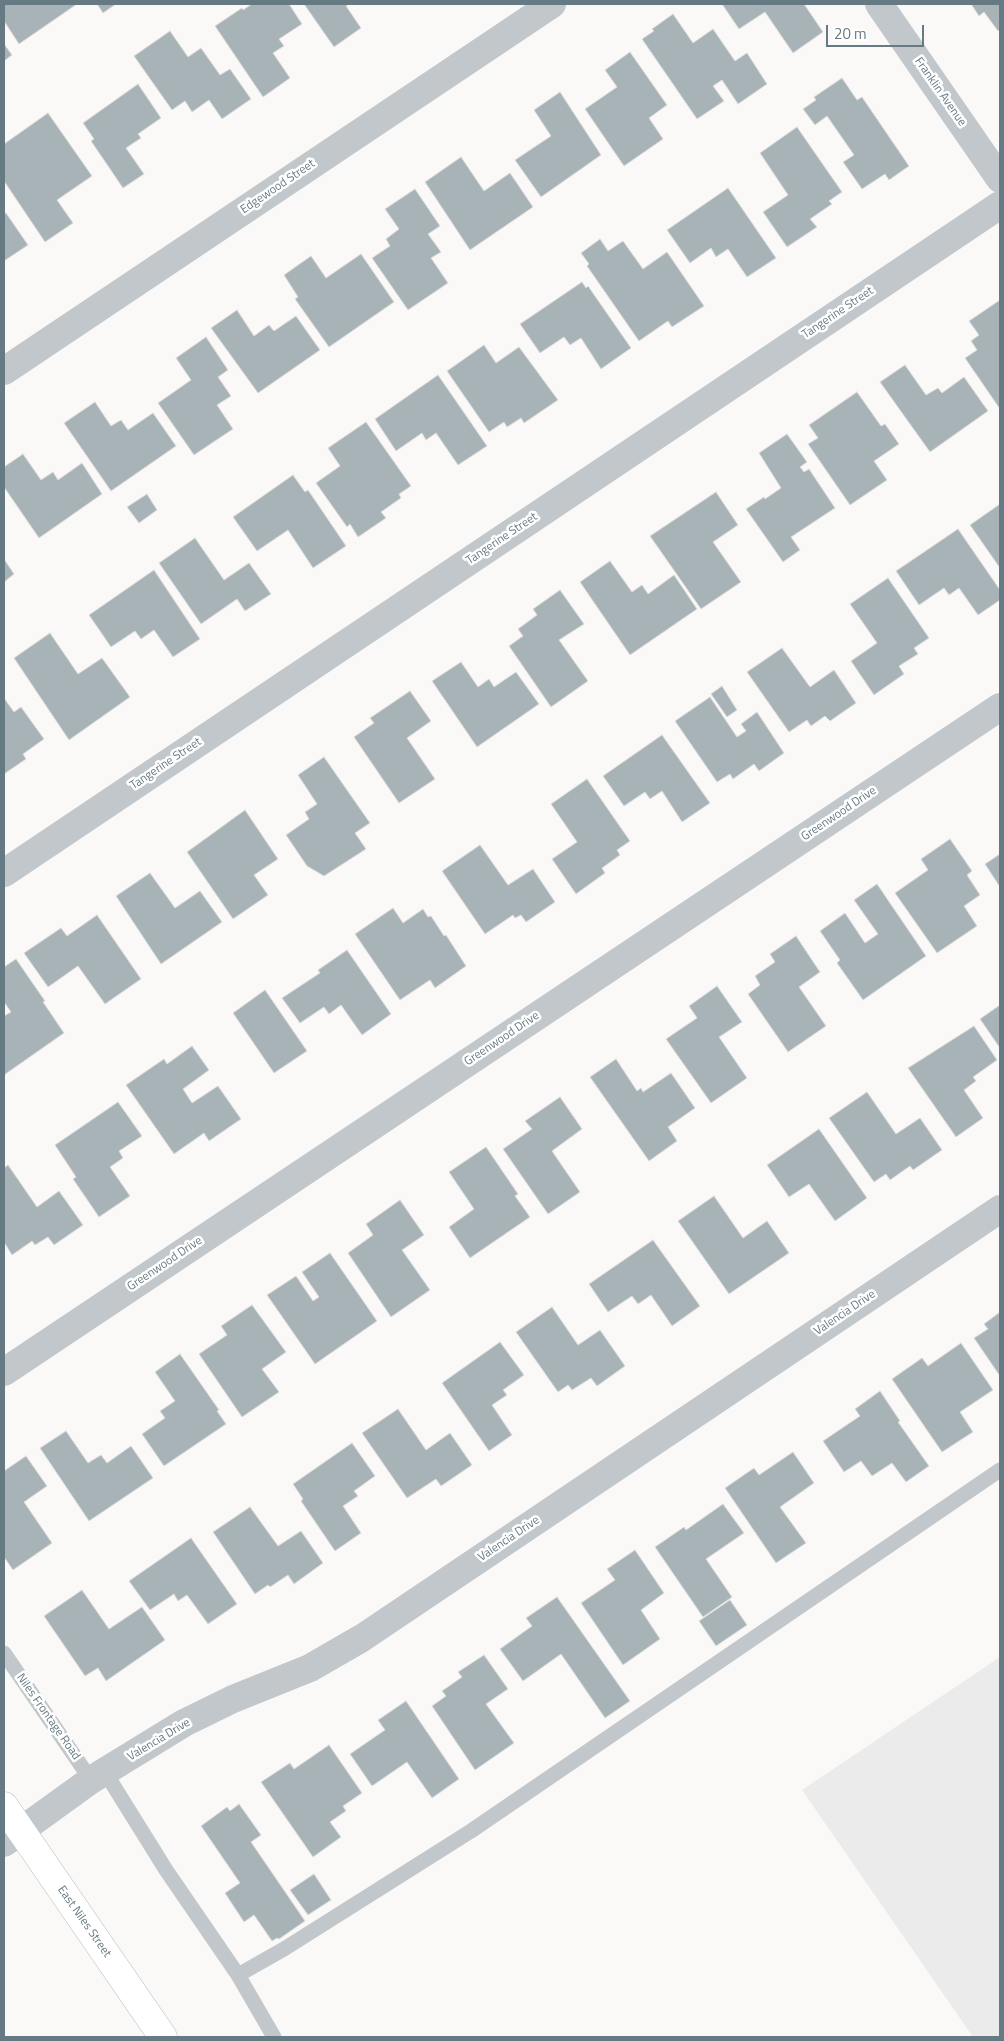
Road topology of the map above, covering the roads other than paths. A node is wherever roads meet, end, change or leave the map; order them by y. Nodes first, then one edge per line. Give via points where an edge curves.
1 (552, 4) edge
2 (879, 4) edge
3 (1000, 179) edge
4 (1000, 205) edge
5 (4, 371) edge
6 (1000, 707) edge
7 (4, 873) edge
8 (1000, 1209) edge
9 (4, 1372) edge
10 (1000, 1470) edge
11 (4, 1654) edge
12 (99, 1776) junction
13 (4, 1806) edge
14 (12, 1837) edge
15 (238, 1975) junction
16 (163, 2037) edge
17 (274, 2037) edge

1 - 5 street, Edgewood Street
2 - 3 street, Franklin Avenue
4 - 7 street, Tangerine Street
6 - 9 street, Greenwood Drive
8 - 12 street, Valencia Drive via 362,1638 310,1668 184,1723
10 - 15 lane via 471,1831
11 - 12 lane, Niles Frontage Road
12 - 14 street, Valencia Drive
12 - 15 lane, Niles Frontage Road
13 - 14 main road, East Niles Street
14 - 16 main road, East Niles Street
15 - 17 lane, Niles Frontage Road

